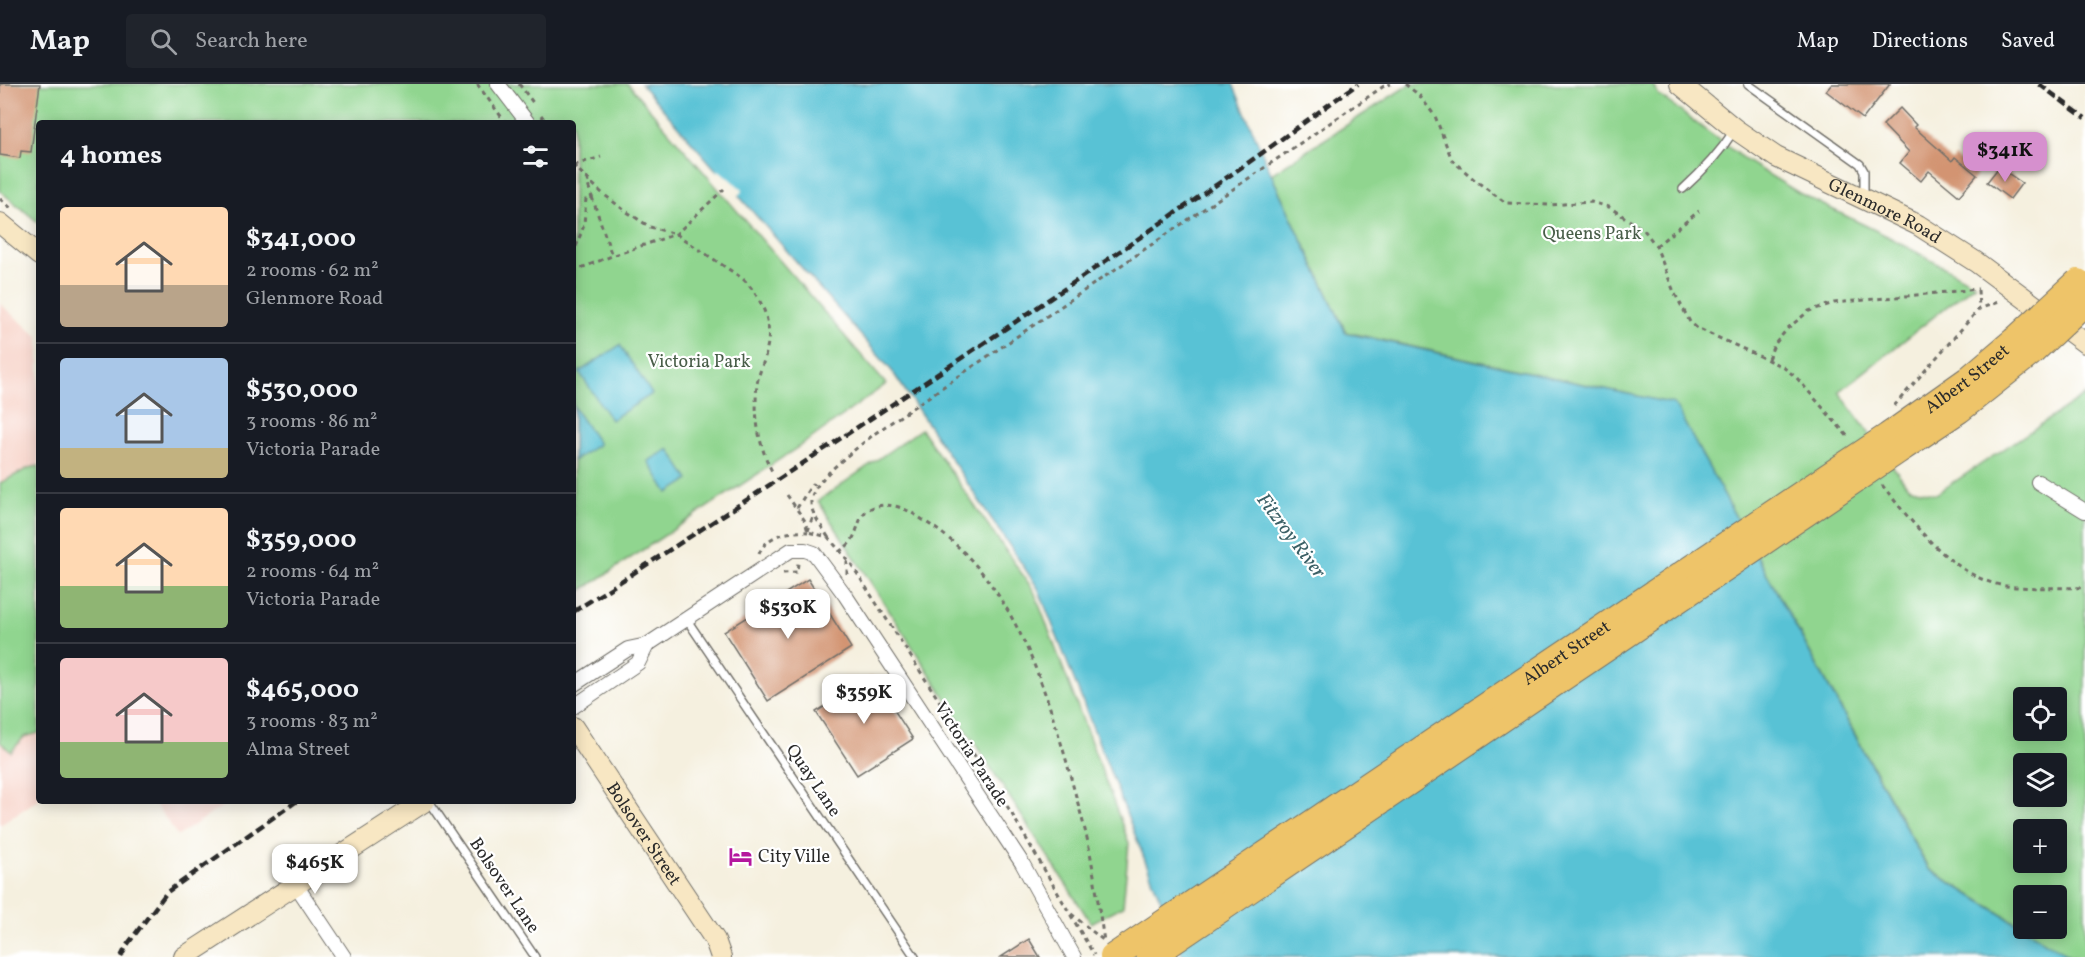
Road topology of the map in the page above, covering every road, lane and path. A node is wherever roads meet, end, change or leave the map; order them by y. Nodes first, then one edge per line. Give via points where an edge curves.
1 (477, 84) edge
2 (498, 84) edge
3 (1390, 84) edge
4 (1405, 84) edge
5 (1680, 84) edge
6 (1748, 84) edge
7 (504, 120) edge
8 (526, 120) edge
9 (1735, 129) junction
10 (601, 158) dead end
11 (576, 164) edge
12 (576, 168) edge
13 (589, 181) junction
14 (724, 189) dead end
15 (1683, 189) dead end
16 (592, 196) junction
17 (1864, 200) junction
18 (1699, 211) dead end
19 (0, 223) edge
20 (676, 234) junction
21 (1656, 246) junction
22 (576, 247) edge
23 (36, 253) edge
24 (612, 256) junction
25 (576, 270) edge
26 (2083, 286) edge
27 (2085, 344) edge
28 (1767, 360) junction
29 (1892, 408) dead end
30 (1897, 441) junction
31 (1853, 444) dead end
32 (773, 473) dead end
33 (1877, 477) dead end
34 (2038, 482) dead end
35 (816, 486) junction
36 (787, 495) dead end
37 (797, 508) junction
38 (2085, 511) edge
39 (814, 512) junction
40 (808, 532) junction
41 (828, 537) junction
42 (839, 552) junction
43 (759, 554) dead end
44 (798, 564) dead end
45 (797, 572) dead end
46 (2085, 588) edge
47 (687, 620) junction
48 (647, 645) junction
49 (576, 683) edge
50 (576, 705) edge
51 (576, 732) edge
52 (422, 804) edge
53 (429, 804) edge
54 (296, 885) junction
55 (1069, 912) junction
56 (718, 948) edge
57 (184, 957) edge
58 (344, 957) edge
59 (535, 957) edge
60 (736, 957) edge
61 (915, 957) edge
62 (1074, 957) edge
63 (1095, 957) edge
64 (1113, 957) edge
65 (1150, 957) edge

1 - 7 path
2 - 8 street
3 - 35 path via 896,418
4 - 21 path via 1435,116 1452,159 1506,203 1550,206 1591,202 1609,207 1644,230
5 - 9 street, Glenmore Road
6 - 17 lane via 1860,164 1864,171
9 - 15 lane via 1707,168
9 - 17 street, Glenmore Road via 1776,158
10 - 11 path
12 - 13 path
13 - 16 path
13 - 20 path via 650,227
14 - 20 path
16 - 22 path via 586,198 584,225
16 - 24 path
17 - 27 street, Glenmore Road via 1918,225 1976,262
18 - 21 path
19 - 23 street
20 - 24 path
20 - 32 path via 742,278 763,304 768,345 757,383 757,423 760,444
21 - 28 path via 1690,322
24 - 25 path
26 - 30 highway, Albert Street, bridge via 2023,346 1969,379
28 - 29 path via 1788,328 1809,312 1834,303 1978,289 1979,309
28 - 31 path via 1796,377
30 - 64 highway, Albert Street, bridge
30 - 65 highway, Albert Street, bridge
33 - 46 path via 1930,542 1984,580 2005,586
34 - 38 street
35 - 37 path via 812,484
35 - 39 path via 810,501
36 - 37 path
37 - 40 path
39 - 40 path
39 - 41 path
40 - 41 path
40 - 43 path via 780,534 762,546
41 - 42 path
42 - 55 path via 851,564 1010,809
42 - 55 path via 854,538 860,517 867,510 893,505 910,511 952,540 1004,605 1037,670 1062,748 1089,846 1104,941
44 - 45 path
47 - 48 street, Victoria Parade
47 - 61 lane, Quay Lane
47 - 62 street, Victoria Parade via 791,550 814,553 1022,863
48 - 49 street via 628,649
48 - 50 street via 638,663
51 - 56 street, Bolsover Street
52 - 54 street
53 - 59 lane, Bolsover Lane
54 - 57 street
54 - 58 street
55 - 63 path
56 - 60 street, Bolsover Street

